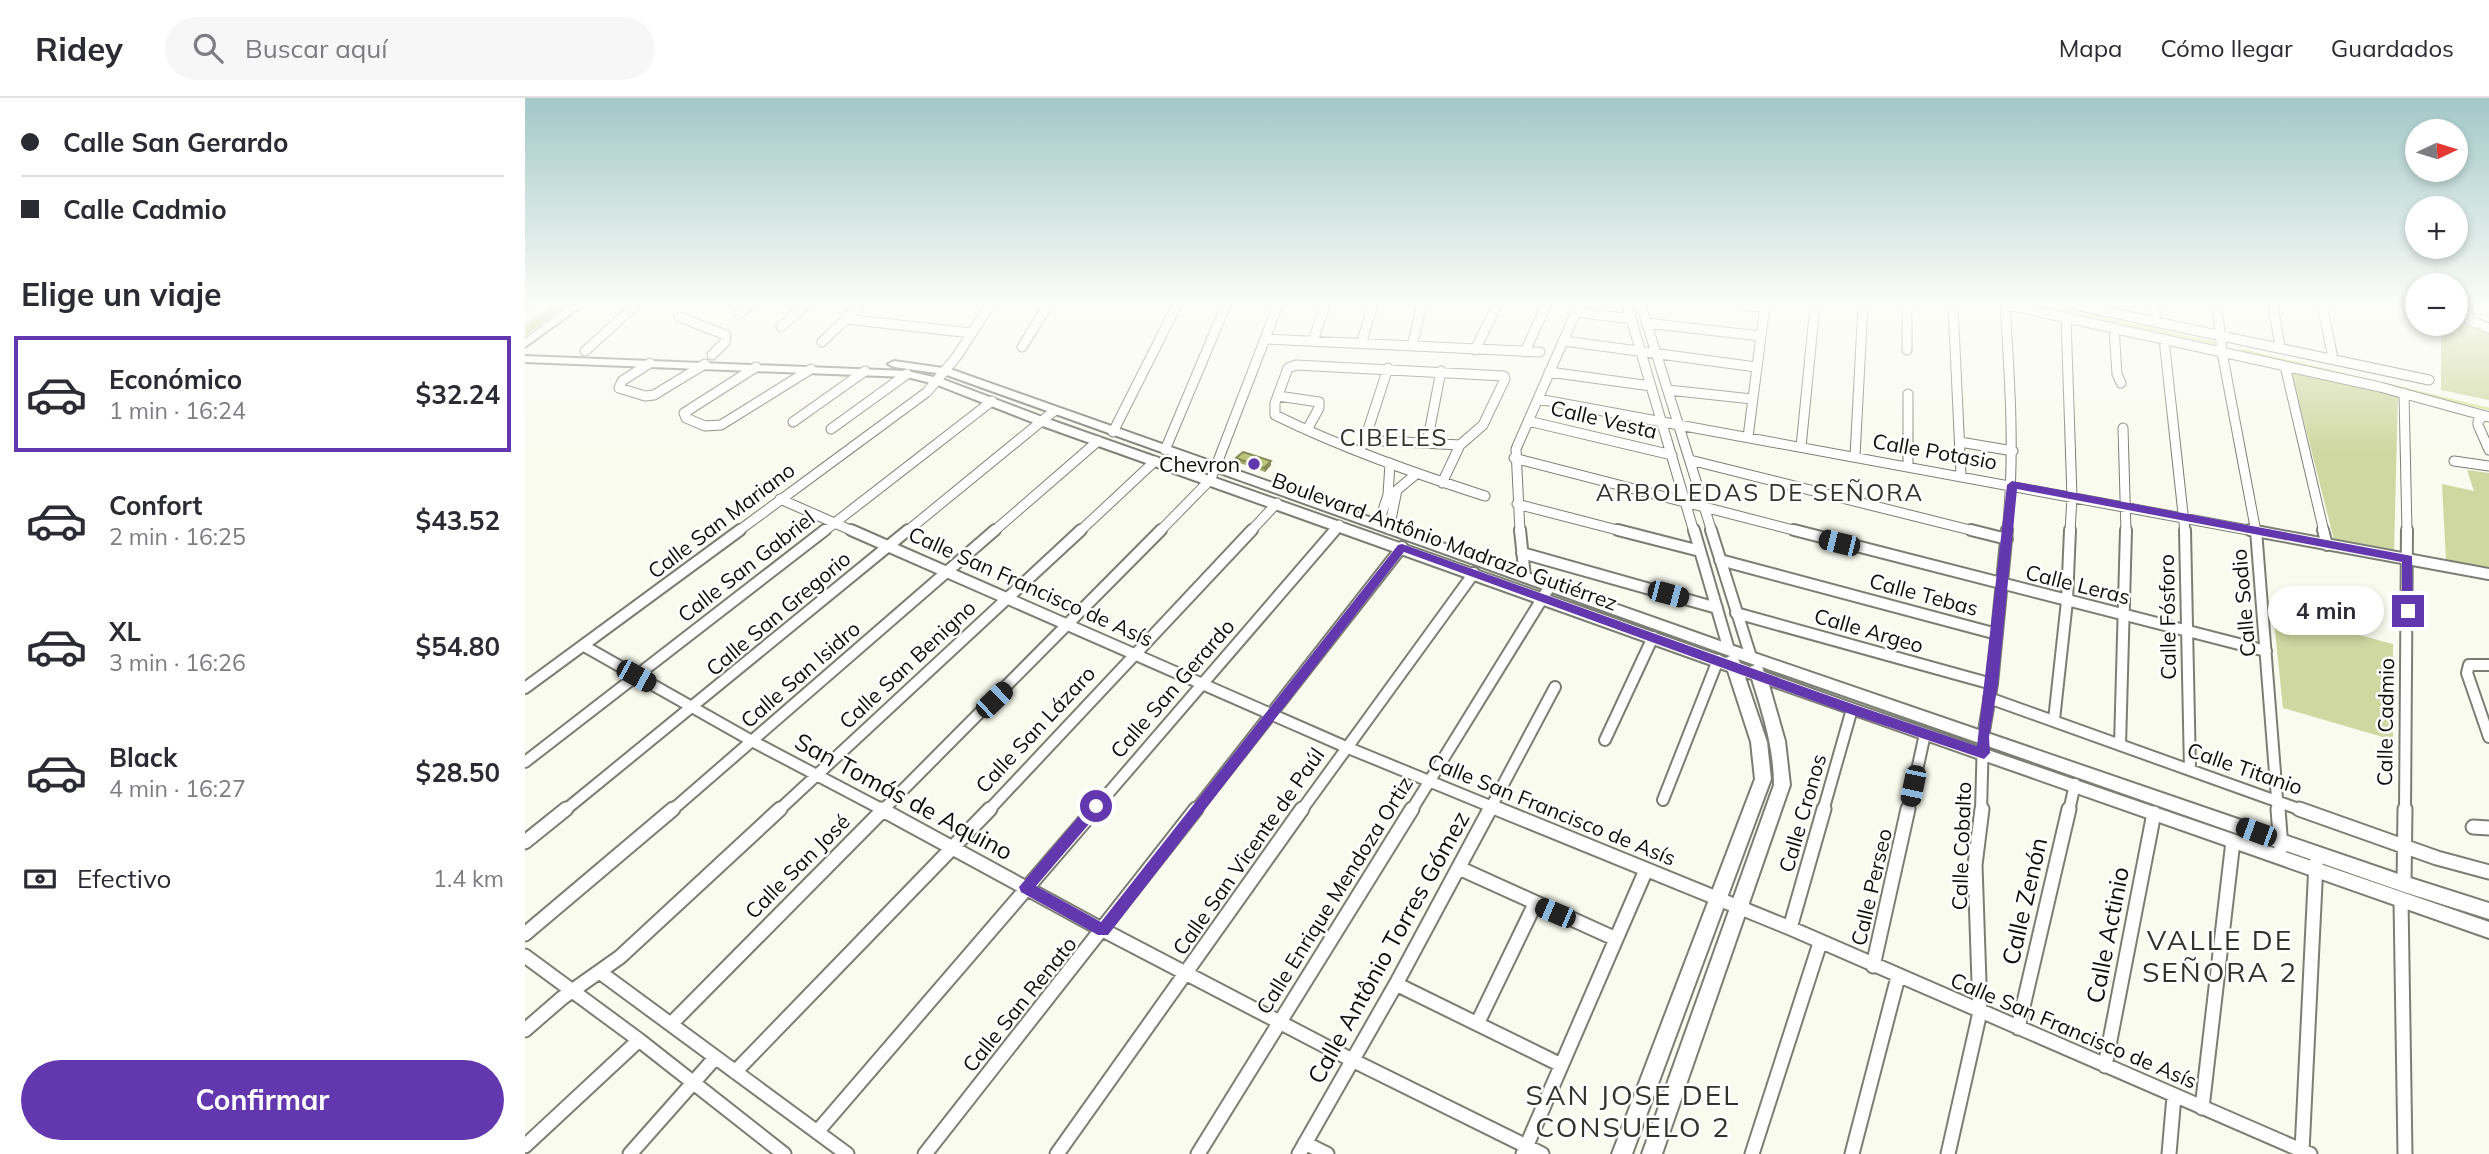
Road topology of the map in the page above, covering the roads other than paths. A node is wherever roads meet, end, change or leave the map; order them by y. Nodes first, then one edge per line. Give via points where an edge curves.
1 (630, 354) edge
2 (713, 354) edge
3 (957, 354) edge
4 (1152, 354) edge
5 (1205, 354) edge
6 (1259, 354) edge
7 (1558, 354) edge
8 (1642, 354) edge
9 (1656, 354) edge
10 (1665, 354) edge
11 (1758, 354) edge
12 (1810, 354) edge
13 (1860, 354) edge
14 (1956, 354) edge
15 (2009, 354) edge
16 (2067, 354) edge
17 (2116, 354) edge
18 (2166, 354) edge
19 (2222, 354) edge
20 (2232, 354) edge
21 (2315, 354) edge
22 (2332, 354) edge
23 (2333, 358) junction
24 (525, 359) edge
25 (708, 360) junction
26 (650, 363) junction
27 (2285, 366) junction
28 (756, 367) junction
29 (1756, 367) junction
30 (1388, 368) junction
31 (811, 369) junction
32 (865, 371) junction
33 (1441, 371) junction
34 (1549, 372) junction
35 (907, 374) junction
36 (942, 376) junction
37 (2429, 380) dead end
38 (2121, 383) dead end
39 (1651, 386) junction
40 (1668, 390) junction
41 (2404, 393) junction
42 (1908, 394) dead end
43 (1278, 396) junction
44 (1538, 399) junction
45 (1752, 399) junction
46 (992, 401) junction
47 (1054, 411) junction
48 (2486, 416) edge
49 (1041, 421) junction
50 (1528, 421) junction
51 (1662, 421) junction
52 (793, 422) dead end
53 (1679, 424) junction
54 (1308, 428) junction
55 (2123, 428) dead end
56 (831, 429) dead end
57 (1113, 432) junction
58 (1748, 438) junction
59 (1365, 440) junction
60 (1098, 441) junction
61 (1960, 442) junction
62 (1427, 443) junction
63 (1460, 445) junction
64 (1801, 447) junction
65 (1165, 450) junction
66 (2489, 450) edge
67 (2013, 451) junction
68 (1360, 452) junction
69 (1672, 455) junction
70 (1855, 456) junction
71 (1514, 458) junction
72 (1690, 460) junction
73 (1155, 461) junction
74 (2454, 461) dead end
75 (1389, 463) junction
76 (1908, 465) junction
77 (2489, 466) edge
78 (1213, 474) junction
79 (1415, 475) junction
80 (1961, 475) junction
81 (1442, 483) junction
82 (2012, 485) junction
83 (1485, 496) dead end
84 (2072, 496) junction
85 (780, 499) junction
86 (1277, 503) junction
87 (1686, 503) junction
88 (1517, 504) junction
89 (2127, 508) junction
90 (1704, 509) junction
91 (2185, 518) junction
92 (834, 522) junction
93 (1339, 525) junction
94 (1384, 527) junction
95 (2256, 531) junction
96 (2007, 539) junction
97 (2327, 545) junction
98 (889, 546) junction
99 (1402, 547) junction
100 (1700, 551) junction
101 (1522, 553) junction
102 (2408, 559) junction
103 (1720, 560) junction
104 (947, 571) junction
105 (1474, 573) junction
106 (2489, 574) edge
107 (1525, 577) junction
108 (2001, 584) junction
109 (1547, 592) junction
110 (1005, 597) junction
111 (2067, 601) junction
112 (1717, 608) junction
113 (1736, 613) junction
114 (2128, 616) junction
115 (1068, 626) junction
116 (2186, 631) junction
117 (1997, 634) junction
118 (1653, 638) junction
119 (583, 646) junction
120 (2266, 651) junction
121 (1134, 653) junction
122 (1727, 659) junction
123 (2489, 664) edge
124 (1754, 666) junction
125 (636, 676) junction
126 (1201, 684) junction
127 (1992, 684) junction
128 (1555, 687) dead end
129 (525, 688) edge
130 (1989, 698) junction
131 (693, 708) junction
132 (1852, 709) junction
133 (1272, 715) junction
134 (2054, 720) junction
135 (1925, 734) junction
136 (2489, 737) edge
137 (1605, 740) dead end
138 (752, 741) junction
139 (1983, 745) junction
140 (2120, 745) junction
141 (1346, 747) junction
142 (525, 762) edge
143 (2190, 770) junction
144 (817, 775) junction
145 (1430, 780) junction
146 (2075, 785) junction
147 (1663, 800) dead end
148 (2279, 800) junction
149 (1491, 806) junction
150 (882, 811) junction
151 (2154, 813) junction
152 (2473, 827) dead end
153 (2489, 828) edge
154 (2233, 841) junction
155 (525, 842) edge
156 (2403, 845) junction
157 (954, 847) junction
158 (2281, 849) junction
159 (2316, 861) junction
160 (1459, 868) junction
161 (1646, 870) junction
162 (2489, 872) edge
163 (1026, 887) junction
164 (2402, 892) junction
165 (1717, 899) junction
166 (1535, 904) junction
167 (1740, 908) junction
168 (2489, 911) edge
169 (1790, 928) junction
170 (1103, 930) junction
171 (2489, 930) edge
172 (525, 934) edge
173 (1616, 939) junction
174 (1820, 943) junction
175 (525, 956) edge
176 (1873, 966) junction
177 (1186, 971) junction
178 (601, 973) junction
179 (1898, 977) junction
180 (1396, 984) junction
181 (572, 991) junction
182 (1980, 1012) junction
183 (1280, 1021) junction
184 (1478, 1022) junction
185 (671, 1024) junction
186 (2018, 1028) junction
187 (525, 1030) edge
188 (639, 1040) junction
189 (715, 1058) junction
190 (1352, 1060) junction
191 (1561, 1065) junction
192 (2105, 1066) junction
193 (735, 1072) junction
194 (693, 1082) junction
195 (2174, 1096) junction
196 (2202, 1108) junction
197 (817, 1132) junction
198 (525, 1146) edge
199 (1302, 1148) edge
200 (1525, 1150) edge
201 (2306, 1152) edge
202 (630, 1154) edge
203 (785, 1154) edge
204 (847, 1154) edge
205 (925, 1154) edge
206 (1057, 1154) edge
207 (1198, 1154) edge
208 (1327, 1154) edge
209 (1542, 1154) edge
210 (1622, 1154) edge
211 (1652, 1154) edge
212 (1752, 1154) edge
213 (1852, 1154) edge
214 (1948, 1154) edge
215 (2169, 1154) edge
216 (2405, 1154) edge

1 - 25 street, Boulevard Antônio Madrazo Gutiérrez
2 - 25 street
3 - 36 street, Calle San Mariano
4 - 57 street
5 - 65 street
6 - 78 street
7 - 34 street
8 - 39 street
9 - 40 street
10 - 29 street
11 - 29 street
12 - 64 street
13 - 70 street
14 - 61 street
15 - 67 street, Calle Cobalto
16 - 84 street
17 - 38 street
18 - 91 street, Calle Fósforo
19 - 95 street, Calle Sodio
20 - 27 street
21 - 23 street
22 - 23 street
23 - 37 street
24 - 26 street, Boulevard Antônio Madrazo Gutiérrez
25 - 26 street, Boulevard Antônio Madrazo Gutiérrez
25 - 26 street via 654,395 619,388
25 - 28 street, Boulevard Antônio Madrazo Gutiérrez
25 - 36 street, Boulevard Antônio Madrazo Gutiérrez via 898,364
27 - 41 street
27 - 97 street
28 - 31 street, Boulevard Antônio Madrazo Gutiérrez
28 - 31 street via 684,413 685,418 705,426 721,425
29 - 45 street
30 - 33 street
30 - 43 street via 1296,365 1288,368
30 - 59 street
31 - 32 street, Boulevard Antônio Madrazo Gutiérrez
32 - 35 street, Boulevard Antônio Madrazo Gutiérrez
32 - 52 street
33 - 62 street
33 - 63 street via 1508,374 1482,425
34 - 39 street
34 - 44 street
35 - 36 street, Boulevard Antônio Madrazo Gutiérrez
35 - 56 street
36 - 46 street, Boulevard Antônio Madrazo Gutiérrez
36 - 47 street, Boulevard Antônio Madrazo Gutiérrez
36 - 85 street, Calle San Mariano via 917,400
39 - 51 street
40 - 45 street
40 - 53 street
41 - 48 street
41 - 102 street, Calle Cadmio
42 - 76 street
43 - 54 street via 1275,415
43 - 54 street via 1319,401
44 - 50 street
44 - 51 street, Calle Potasio
45 - 58 street
46 - 49 street, Boulevard Antônio Madrazo Gutiérrez
46 - 92 street, Calle San Gabriel
47 - 49 street, Calle San Gregorio
47 - 57 street, Boulevard Antônio Madrazo Gutiérrez
48 - 66 street via 2478,425
49 - 60 street, Boulevard Antônio Madrazo Gutiérrez
49 - 98 street, Calle San Gregorio
50 - 69 street, Calle Vesta
50 - 71 street
51 - 53 street, Calle Potasio
51 - 69 street
53 - 58 street, Calle Potasio
53 - 72 street
54 - 68 street
55 - 89 street
57 - 65 street, Boulevard Antônio Madrazo Gutiérrez
58 - 64 street, Calle Potasio
59 - 62 street
59 - 68 street
60 - 73 street, Boulevard Antônio Madrazo Gutiérrez
60 - 104 street, Calle San Isidro
61 - 67 street
61 - 80 street
62 - 63 street
63 - 81 street
64 - 70 street, Calle Potasio
65 - 78 street, Boulevard Antônio Madrazo Gutiérrez
67 - 82 street, Calle Cobalto
68 - 75 street
69 - 87 street
70 - 76 street, Calle Potasio
71 - 87 street, Calle Leras
71 - 88 street
72 - 90 street
72 - 96 street
73 - 78 street, Boulevard Antônio Madrazo Gutiérrez
73 - 110 street, Calle San Benigno
74 - 77 street
75 - 79 street
75 - 94 street
76 - 80 street, Calle Potasio
78 - 86 street, Boulevard Antônio Madrazo Gutiérrez
78 - 94 street, Boulevard Antônio Madrazo Gutiérrez
78 - 115 street, Calle San José
79 - 81 street
79 - 94 street via 1396,489
80 - 82 street, Calle Potasio
81 - 83 street
82 - 84 street, Calle Potasio
82 - 96 street, Calle Cobalto
84 - 89 street, Calle Potasio
84 - 111 street
85 - 92 street, Calle San Francisco de Asís
85 - 119 street, Calle San Mariano
86 - 93 street, Boulevard Antônio Madrazo Gutiérrez
86 - 121 street, Calle San Lázaro
87 - 90 street, Calle Leras
87 - 100 street
88 - 100 street
88 - 101 street
89 - 91 street, Calle Potasio
89 - 114 street
90 - 103 street
90 - 108 street, Calle Leras
91 - 95 street, Calle Potasio
91 - 116 street, Calle Fósforo
92 - 98 street, Calle San Francisco de Asís
92 - 125 street, Calle San Gabriel
93 - 99 street, Boulevard Antônio Madrazo Gutiérrez
93 - 126 street, Calle San Gerardo
94 - 107 street, Boulevard Antônio Madrazo Gutiérrez
95 - 97 street, Calle Potasio
95 - 120 street, Calle Sodio
96 - 108 street, Calle Cobalto
97 - 102 street, Calle Potasio
98 - 104 street, Calle San Francisco de Asís
98 - 131 street, Calle San Gregorio
99 - 105 street, Boulevard Antônio Madrazo Gutiérrez
99 - 133 street, Calle San Renato
100 - 112 street
101 - 107 street
101 - 112 street
102 - 106 street, Calle Potasio
102 - 156 street, Calle Cadmio
103 - 113 street
103 - 117 street, Calle Tebas
104 - 110 street, Calle San Francisco de Asís
104 - 138 street, Calle San Isidro
105 - 109 street, Boulevard Antônio Madrazo Gutiérrez
105 - 141 street, Calle San Vicente de Paúl
107 - 109 street, Boulevard Antônio Madrazo Gutiérrez
108 - 111 street, Calle Leras
108 - 117 street, Calle Cobalto
109 - 118 street, Boulevard Antônio Madrazo Gutiérrez
109 - 122 street, Boulevard Antônio Madrazo Gutiérrez
109 - 145 street, Calle Enrique Mendoza Ortiz
110 - 115 street, Calle San Francisco de Asís
110 - 144 street, Calle San Benigno
111 - 114 street, Calle Leras
111 - 134 street
112 - 122 street
113 - 124 street
113 - 127 street, Calle Argeo
114 - 116 street, Calle Leras
114 - 140 street
115 - 121 street, Calle San Francisco de Asís
115 - 150 street, Calle San José
116 - 120 street, Calle Leras
116 - 143 street, Calle Fósforo
117 - 127 street, Calle Cobalto
118 - 122 street, Boulevard Antônio Madrazo Gutiérrez
118 - 137 street
119 - 125 street, San Tomás de Aquino
119 - 129 street, Calle San Mariano
120 - 148 street, Calle Sodio
121 - 126 street, Calle San Francisco de Asís
121 - 157 street, Calle San Lázaro
122 - 124 street, Boulevard Antônio Madrazo Gutiérrez
122 - 147 street
122 - 165 street via 1759,742 1763,779
123 - 136 street via 2469,665 2467,673
124 - 132 street, Boulevard Antônio Madrazo Gutiérrez
124 - 139 street, Boulevard Antônio Madrazo Gutiérrez
124 - 167 street via 1783,769 1782,785
125 - 131 street, San Tomás de Aquino
125 - 142 street, Calle San Gabriel
126 - 133 street, Calle San Francisco de Asís
126 - 163 street, Calle San Gerardo
127 - 130 street, Calle Cobalto
128 - 149 street, Calle Antônio Torres Gómez
130 - 134 street, Calle Titanio
130 - 139 street, Calle Cobalto
131 - 138 street, San Tomás de Aquino
131 - 155 street, Calle San Gregorio
132 - 135 street, Boulevard Antônio Madrazo Gutiérrez
132 - 169 street, Calle Cronos
133 - 141 street, Calle San Francisco de Asís
133 - 170 street, Calle San Renato
134 - 140 street, Calle Titanio
135 - 139 street, Boulevard Antônio Madrazo Gutiérrez
135 - 176 street, Calle Perseo
138 - 144 street, San Tomás de Aquino
138 - 172 street, Calle San Isidro
139 - 146 street, Boulevard Antônio Madrazo Gutiérrez
139 - 158 street, Boulevard Antônio Madrazo Gutiérrez
139 - 182 street, Calle Cobalto via 1976,865
140 - 143 street, Calle Titanio
141 - 145 street, Calle San Francisco de Asís
141 - 177 street, Calle San Vicente de Paúl
143 - 148 street, Calle Titanio
144 - 150 street, San Tomás de Aquino
144 - 178 street, Calle San Benigno
145 - 149 street, Calle San Francisco de Asís
145 - 183 street, Calle Enrique Mendoza Ortiz
146 - 151 street, Boulevard Antônio Madrazo Gutiérrez
146 - 186 street, Calle Zenón
148 - 156 street, Calle Titanio
148 - 158 street, Calle Sodio
149 - 160 street, Calle Antônio Torres Gómez
149 - 161 street, Calle San Francisco de Asís
150 - 157 street, San Tomás de Aquino
150 - 185 street, Calle San José
151 - 154 street, Boulevard Antônio Madrazo Gutiérrez
151 - 192 street, Calle Actinio
152 - 153 street
154 - 158 street, Boulevard Antônio Madrazo Gutiérrez
154 - 196 street
156 - 162 street, Calle Titanio
156 - 164 street, Calle Cadmio
157 - 163 street, San Tomás de Aquino
157 - 193 street, Calle San Lázaro
158 - 159 street, Boulevard Antônio Madrazo Gutiérrez
159 - 164 street, Boulevard Antônio Madrazo Gutiérrez
159 - 201 street
160 - 166 street
160 - 180 street, Calle Antônio Torres Gómez
161 - 165 street, Calle San Francisco de Asís
161 - 173 street
163 - 170 street, San Tomás de Aquino
163 - 197 street, Calle San Gerardo
164 - 168 street, Boulevard Antônio Madrazo Gutiérrez
164 - 171 street, Boulevard Antônio Madrazo Gutiérrez
164 - 216 street, Calle Cadmio
165 - 167 street, Calle San Francisco de Asís
165 - 210 street
166 - 173 street
166 - 184 street
167 - 169 street, Calle San Francisco de Asís
167 - 211 street
169 - 174 street, Calle San Francisco de Asís
170 - 177 street, San Tomás de Aquino
170 - 205 street, Calle San Renato
173 - 191 street
174 - 176 street, Calle San Francisco de Asís
174 - 212 street
175 - 181 street
176 - 179 street, Calle San Francisco de Asís
177 - 183 street, San Tomás de Aquino
177 - 206 street, Calle San Vicente de Paúl
178 - 181 street, Calle San Benigno
178 - 185 street
179 - 182 street, Calle San Francisco de Asís
179 - 213 street
180 - 184 street
180 - 190 street, Calle Antônio Torres Gómez
181 - 187 street, Calle San Benigno
181 - 188 street
182 - 186 street, Calle San Francisco de Asís
182 - 214 street, Calle Cobalto
183 - 190 street, San Tomás de Aquino
183 - 207 street, Calle Enrique Mendoza Ortiz
184 - 191 street
185 - 189 street
186 - 192 street, Calle San Francisco de Asís
188 - 194 street
188 - 198 street
189 - 193 street
189 - 194 street
190 - 199 street, Calle Antônio Torres Gómez
190 - 200 street, San Tomás de Aquino
191 - 200 street
192 - 195 street, Calle San Francisco de Asís
193 - 197 street
194 - 202 street
194 - 203 street
195 - 196 street, Calle San Francisco de Asís
195 - 215 street
196 - 201 street, Calle San Francisco de Asís
197 - 204 street
199 - 208 street
200 - 209 street, San Tomás de Aquino

